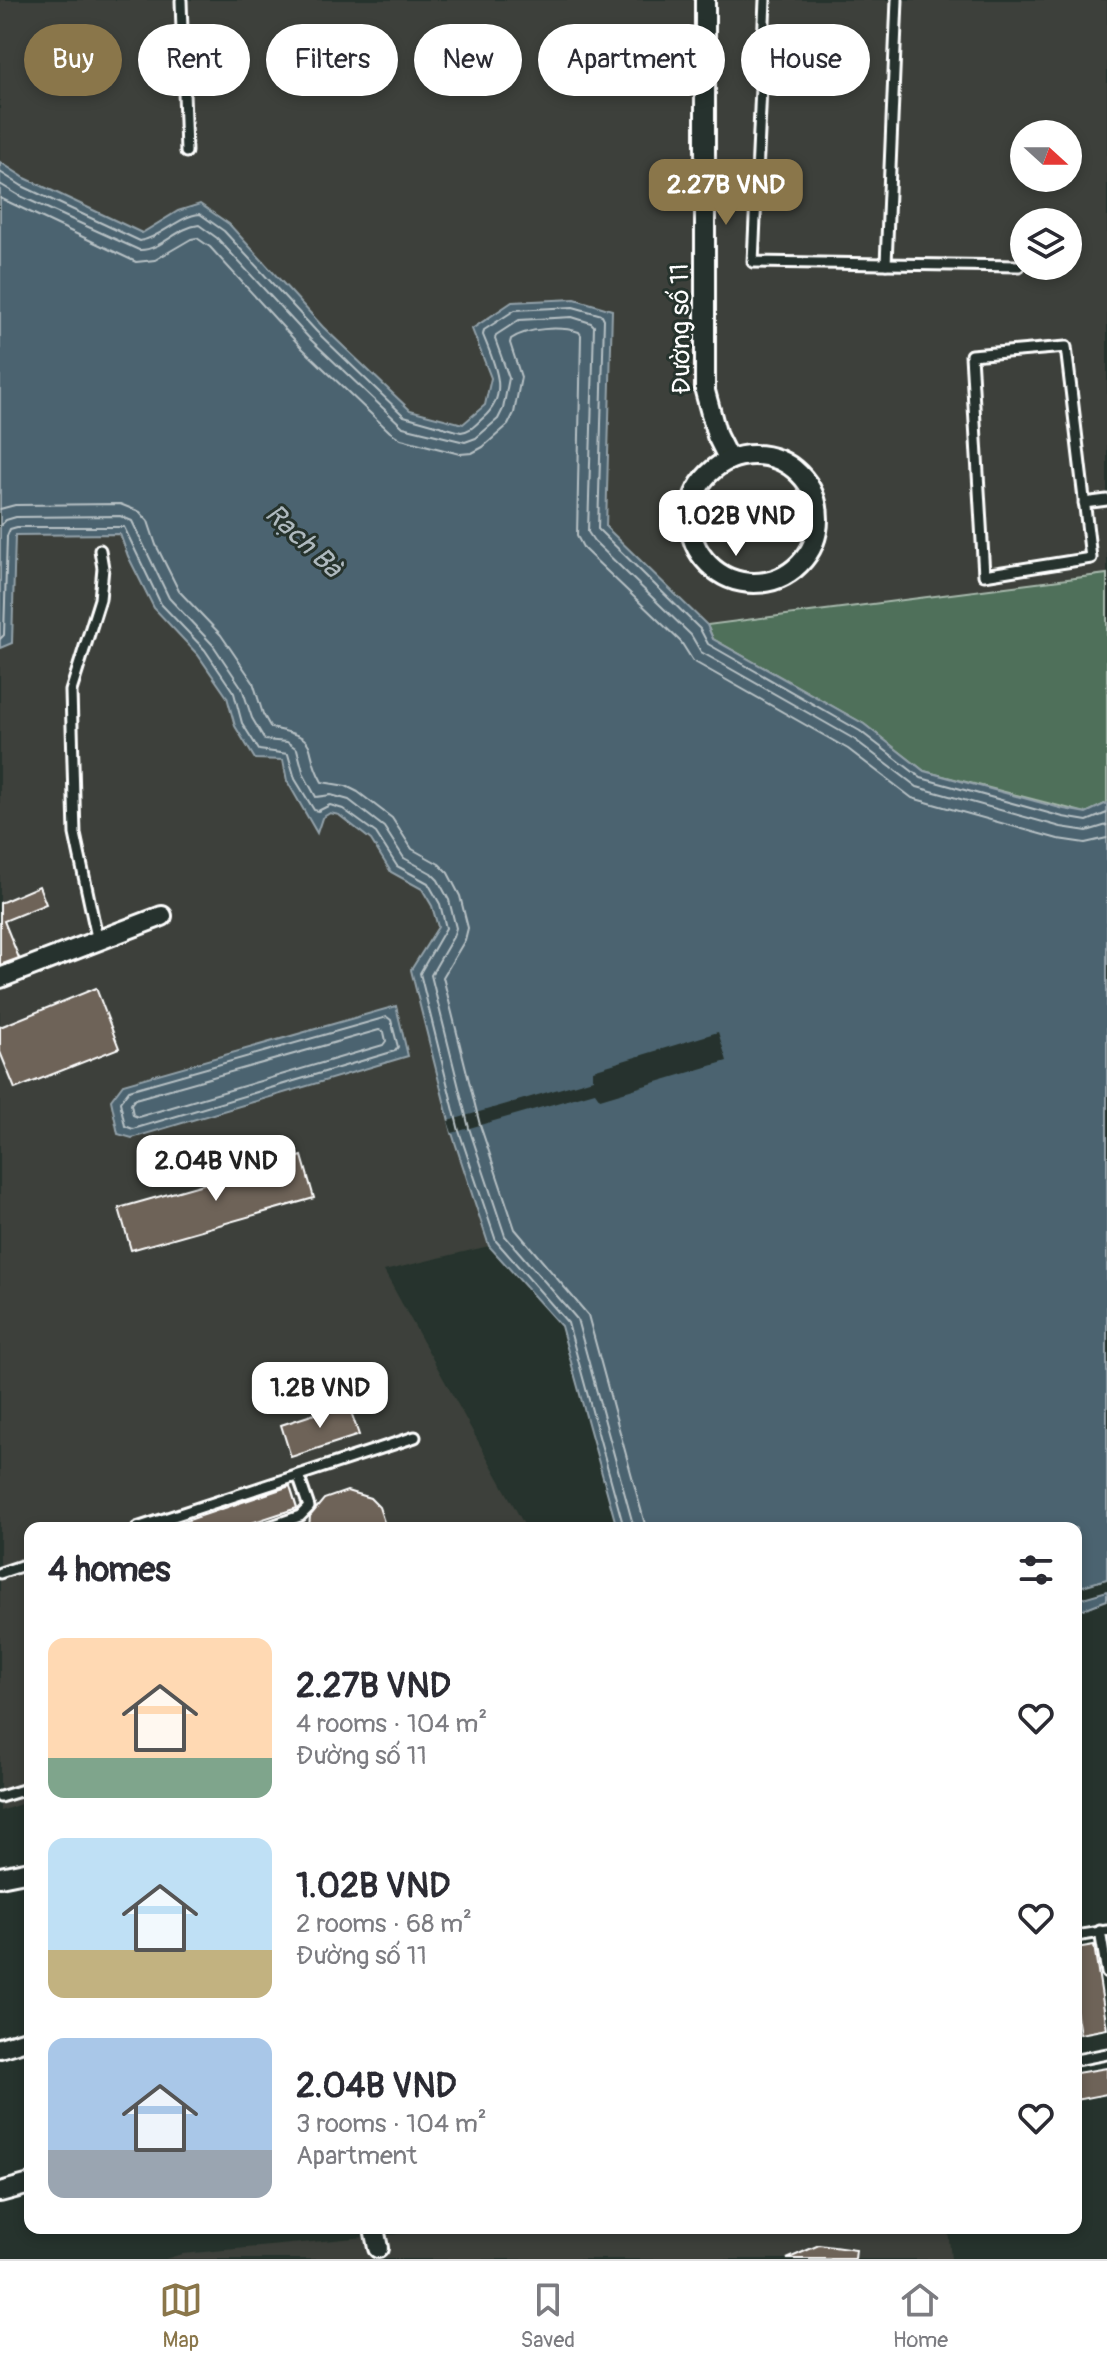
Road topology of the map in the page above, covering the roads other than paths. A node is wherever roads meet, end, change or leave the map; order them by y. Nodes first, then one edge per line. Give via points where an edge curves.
1 (181, 0) edge
2 (705, 0) edge
3 (765, 0) edge
4 (897, 0) edge
5 (186, 152) dead end
6 (886, 264) junction
7 (1010, 266) edge
8 (729, 460) junction
9 (1107, 500) edge
10 (1084, 503) junction
11 (100, 550) dead end
12 (162, 916) dead end
13 (98, 942) junction
14 (0, 978) edge
15 (415, 1437) dead end
16 (298, 1475) junction
17 (155, 1522) edge
18 (283, 1522) edge
19 (24, 1568) edge
20 (0, 1573) edge
21 (24, 1790) edge
22 (0, 1797) edge
23 (24, 1872) edge
24 (0, 1877) edge
25 (1103, 1931) edge
26 (1082, 1935) edge
27 (1107, 1973) edge
28 (24, 2041) edge
29 (0, 2048) edge
30 (1107, 2054) edge
31 (1082, 2059) edge
32 (24, 2186) edge
33 (0, 2192) edge
34 (375, 2234) edge
35 (378, 2248) dead end

1 - 5 lane
2 - 8 street, Đường số 11 via 705,391
3 - 6 lane via 753,262
4 - 6 lane
6 - 7 lane
8 - 8 street via 756,455 782,461 803,477 816,500 818,527 809,552 791,572 766,583 739,582 715,571 698,551 690,525 693,498 707,475
9 - 10 lane
10 - 10 lane via 1066,347 971,355 984,575 1091,558
11 - 13 lane via 100,599 71,691 75,834
12 - 13 street
13 - 14 street
15 - 16 lane
16 - 17 lane
16 - 18 lane via 309,1507
19 - 20 lane
21 - 22 lane
23 - 24 street
25 - 26 lane
25 - 27 lane
28 - 29 street
30 - 31 lane
32 - 33 street
34 - 35 street

